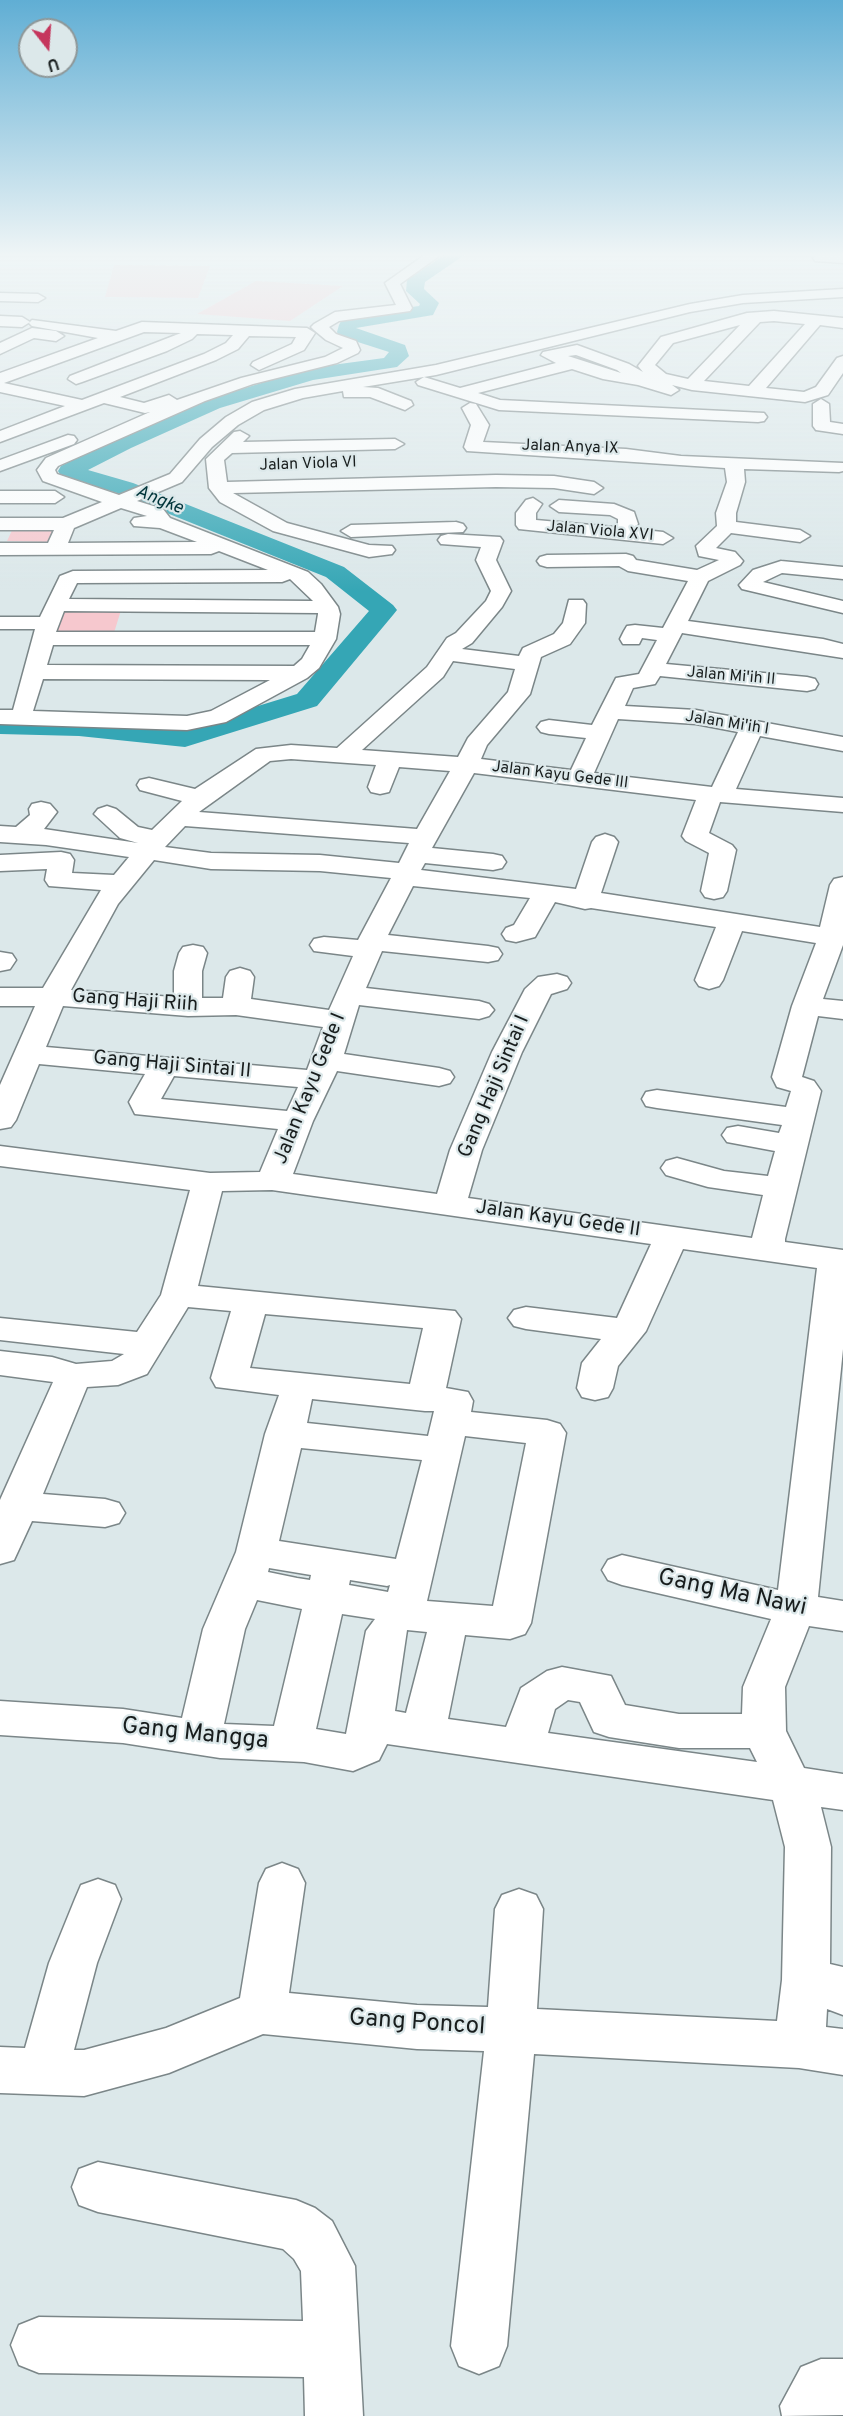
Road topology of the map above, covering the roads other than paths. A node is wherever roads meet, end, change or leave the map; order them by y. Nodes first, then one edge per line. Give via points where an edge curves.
1 (11, 367) edge
2 (24, 367) edge
3 (98, 367) edge
4 (184, 367) edge
5 (256, 367) edge
6 (304, 367) edge
7 (459, 367) edge
8 (482, 367) edge
9 (531, 367) edge
10 (588, 367) edge
11 (622, 367) edge
12 (647, 367) edge
13 (716, 367) edge
14 (786, 367) edge
15 (839, 367) edge
16 (138, 370) dead end
17 (163, 375) junction
18 (609, 376) junction
19 (64, 377) junction
20 (0, 379) edge
21 (646, 383) junction
22 (576, 385) dead end
23 (0, 387) edge
24 (125, 390) junction
25 (698, 390) junction
26 (554, 391) dead end
27 (28, 393) junction
28 (301, 393) junction
29 (104, 398) junction
30 (465, 400) junction
31 (314, 404) junction
32 (821, 404) junction
33 (81, 405) junction
34 (405, 405) dead end
35 (499, 405) junction
36 (843, 406) edge
37 (5, 408) edge
38 (758, 408) junction
39 (345, 409) dead end
40 (580, 409) junction
41 (655, 419) junction
42 (35, 423) junction
43 (281, 429) dead end
44 (843, 429) edge
45 (246, 430) junction
46 (730, 432) dead end
47 (0, 437) edge
48 (650, 446) dead end
49 (226, 448) junction
50 (52, 462) junction
51 (734, 463) junction
52 (602, 465) dead end
53 (0, 466) edge
54 (238, 467) dead end
55 (215, 468) junction
56 (841, 476) edge
57 (0, 477) edge
58 (496, 481) junction
59 (400, 482) junction
60 (554, 482) junction
61 (336, 484) junction
62 (218, 488) junction
63 (594, 488) dead end
64 (0, 497) edge
65 (55, 497) dead end
66 (123, 500) junction
67 (339, 504) dead end
68 (242, 508) junction
69 (287, 508) dead end
70 (410, 515) junction
71 (73, 522) junction
72 (163, 522) junction
73 (2, 527) edge
74 (727, 527) junction
75 (313, 533) junction
76 (627, 536) junction
77 (800, 536) dead end
78 (663, 538) dead end
79 (230, 548) junction
80 (0, 549) edge
81 (55, 549) junction
82 (385, 550) dead end
83 (626, 560) junction
84 (547, 561) dead end
85 (723, 567) junction
86 (843, 573) edge
87 (760, 574) junction
88 (301, 576) junction
89 (700, 577) junction
90 (576, 604) dead end
91 (127, 606) junction
92 (328, 607) junction
93 (842, 614) edge
94 (49, 622) junction
95 (0, 623) edge
96 (636, 630) dead end
97 (674, 630) junction
98 (116, 638) junction
99 (325, 639) junction
100 (843, 651) edge
101 (447, 654) junction
102 (528, 664) junction
103 (654, 669) junction
104 (33, 672) junction
105 (299, 673) junction
106 (807, 684) dead end
107 (11, 709) edge
108 (232, 709) junction
109 (0, 717) edge
110 (605, 722) junction
111 (549, 727) dead end
112 (752, 727) junction
113 (843, 744) edge
114 (277, 752) joint
115 (347, 756) junction
116 (390, 759) junction
117 (466, 765) junction
118 (579, 778) junction
119 (149, 785) dead end
120 (380, 787) dead end
121 (716, 794) junction
122 (199, 798) junction
123 (843, 805) edge
124 (41, 809) dead end
125 (107, 814) dead end
126 (177, 818) junction
127 (334, 831) junction
128 (11, 835) edge
129 (605, 842) dead end
130 (152, 846) junction
131 (414, 860) junction
132 (493, 862) dead end
133 (0, 863) edge
134 (320, 863) junction
135 (120, 884) junction
136 (843, 885) edge
137 (714, 891) dead end
138 (546, 893) junction
139 (585, 901) junction
140 (732, 922) junction
141 (516, 934) dead end
142 (832, 937) junction
143 (324, 945) dead end
144 (370, 946) junction
145 (193, 953) dead end
146 (488, 954) dead end
147 (240, 977) dead end
148 (709, 980) dead end
149 (556, 983) dead end
150 (0, 997) edge
151 (53, 997) junction
152 (236, 1006) junction
153 (806, 1006) junction
154 (188, 1007) junction
155 (344, 1008) junction
156 (479, 1010) dead end
157 (843, 1010) edge
158 (27, 1054) junction
159 (165, 1066) junction
160 (322, 1070) junction
161 (439, 1077) dead end
162 (657, 1099) dead end
163 (0, 1120) edge
164 (297, 1121) junction
165 (796, 1132) junction
166 (738, 1135) dead end
167 (0, 1156) edge
168 (676, 1168) dead end
169 (273, 1180) junction
170 (211, 1183) junction
171 (781, 1187) junction
172 (450, 1205) junction
173 (671, 1236) junction
174 (768, 1250) junction
175 (839, 1260) edge
176 (178, 1295) junction
177 (250, 1302) junction
178 (526, 1318) dead end
179 (0, 1329) edge
180 (628, 1331) junction
181 (149, 1345) junction
182 (0, 1364) edge
183 (76, 1376) junction
184 (596, 1388) dead end
185 (438, 1411) junction
186 (421, 1447) dead end
187 (16, 1506) junction
188 (105, 1513) dead end
189 (0, 1550) edge
190 (250, 1567) junction
191 (622, 1570) dead end
192 (330, 1579) junction
193 (796, 1609) junction
194 (843, 1616) edge
195 (445, 1637) dead end
196 (0, 1718) edge
197 (371, 1725) junction
198 (764, 1731) junction
199 (423, 1732) junction
200 (199, 1737) junction
201 (291, 1744) junction
202 (522, 1747) junction
203 (790, 1785) junction
204 (843, 1792) edge
205 (282, 1883) dead end
206 (98, 1899) dead end
207 (519, 1909) dead end
208 (825, 1986) edge
209 (262, 2012) junction
210 (511, 2030) junction
211 (821, 2049) edge
212 (22, 2071) edge
213 (98, 2187) dead end
214 (39, 2344) dead end
215 (479, 2346) dead end
216 (332, 2349) junction
217 (843, 2387) edge
218 (334, 2416) edge
219 (811, 2416) edge

1 - 20 street
2 - 19 street
3 - 19 street
4 - 17 street
5 - 29 street via 151,407
6 - 50 street via 199,397
7 - 28 street
8 - 30 street via 424,382
9 - 30 street
10 - 18 street
11 - 21 street
12 - 25 street via 660,377
13 - 25 street
14 - 38 street
15 - 38 street via 822,391 813,396
16 - 17 street
17 - 24 street
18 - 21 street
18 - 22 street
19 - 24 street
21 - 25 street
21 - 40 street
23 - 27 street
24 - 29 street
25 - 38 street
25 - 41 street
26 - 35 street
27 - 33 street
27 - 37 street
28 - 31 street
28 - 66 street via 258,406 206,443 176,478
29 - 33 street
30 - 35 street
30 - 51 street via 480,425 473,447
31 - 34 street via 372,392
31 - 39 street via 344,405
31 - 45 street via 283,408
32 - 36 street
32 - 38 street
32 - 44 street via 822,426
33 - 42 street
35 - 40 street
35 - 48 street, Jalan Anya IX via 489,442 492,444
37 - 42 street
38 - 41 street
38 - 46 street
40 - 41 street
42 - 47 street
42 - 53 street via 74,437
43 - 45 street
45 - 49 street
49 - 55 street via 215,459
49 - 59 street via 396,440 402,463
50 - 57 street
50 - 66 street via 46,470 49,477
51 - 56 street via 815,466 823,482
51 - 74 street via 736,482 726,513
52 - 60 street via 559,465
54 - 55 street, Jalan Viola VI
55 - 62 street
58 - 59 street
58 - 60 street
58 - 76 street, Jalan Viola XVI via 526,513 526,525
59 - 61 street
59 - 70 street
60 - 63 street
61 - 62 street
61 - 67 street
62 - 68 street
64 - 65 street
66 - 71 street
66 - 72 street via 156,513
68 - 69 street
68 - 75 street via 280,527
70 - 75 street
70 - 101 street via 452,534 493,541 486,560 501,591 495,603
71 - 72 street
71 - 73 street
71 - 81 street
72 - 79 street
74 - 77 street
74 - 85 street via 706,546 706,552 733,559
75 - 82 street via 369,551
76 - 78 street, Jalan Viola XVI
76 - 83 street
79 - 81 street
79 - 88 street
80 - 81 street
83 - 84 street
83 - 89 street via 628,565
85 - 87 street
85 - 89 street
86 - 87 street via 781,567
87 - 93 street via 749,583 752,587
88 - 92 street
88 - 94 street via 82,576 67,580
89 - 97 street
90 - 102 street via 574,623 562,639 531,653
91 - 92 street
91 - 94 street
91 - 98 street
92 - 99 street
94 - 95 street
94 - 98 street
94 - 104 street
96 - 97 street
97 - 100 street
97 - 103 street
98 - 99 street
99 - 105 street via 311,663
101 - 102 street
101 - 115 street via 435,672 348,750
102 - 117 street, Jalan Kayu Gede I via 519,694 476,743
103 - 106 street, Jalan Mi'ih II
103 - 110 street via 647,678 624,683
104 - 105 street
104 - 107 street
105 - 108 street
107 - 108 street
108 - 109 street via 218,717 187,723
110 - 111 street, Jalan Mi'ih I
110 - 112 street, Jalan Mi'ih I via 696,717
110 - 118 street
112 - 113 street, Jalan Mi'ih I
112 - 121 street
114 - 115 street, Jalan Kayu Gede III
114 - 122 street, Gang Haji Riih via 264,754
115 - 116 street, Jalan Kayu Gede III
116 - 117 street, Jalan Kayu Gede III
116 - 120 street
117 - 118 street, Jalan Kayu Gede III
117 - 131 street, Jalan Kayu Gede I
118 - 121 street, Jalan Kayu Gede III
119 - 122 street
121 - 123 street, Jalan Kayu Gede III
121 - 137 street via 694,836 723,850
122 - 126 street, Gang Haji Riih
124 - 128 street via 42,819
125 - 130 street
126 - 127 street
126 - 130 street, Gang Haji Riih
127 - 131 street
127 - 134 street
128 - 130 street
129 - 139 street
130 - 134 street via 211,861
130 - 135 street, Gang Haji Riih
131 - 132 street
131 - 134 street
131 - 138 street
131 - 144 street, Jalan Kayu Gede I
133 - 135 street via 58,859 62,861 58,880
135 - 151 street, Gang Haji Riih via 106,901
136 - 142 street
138 - 139 street
138 - 141 street via 525,931
139 - 140 street
140 - 142 street
140 - 148 street
142 - 153 street
143 - 144 street
144 - 146 street
144 - 155 street, Jalan Kayu Gede I
145 - 154 street via 188,971
147 - 152 street
149 - 172 street, Gang Haji Sintai I via 539,988 507,1052 466,1150
150 - 151 street
151 - 154 street, Gang Haji Riih
151 - 158 street
152 - 154 street, Gang Haji Riih
152 - 155 street, Gang Haji Riih
153 - 157 street
153 - 165 street via 787,1077 806,1091
155 - 156 street, Gang Haji Riih
155 - 160 street, Jalan Kayu Gede I
158 - 159 street, Gang Haji Sintai II
158 - 163 street
159 - 160 street, Gang Haji Sintai II
159 - 164 street via 144,1102 146,1107
160 - 161 street, Gang Haji Sintai II
160 - 164 street, Jalan Kayu Gede I
162 - 165 street
164 - 169 street, Jalan Kayu Gede I
165 - 166 street
165 - 171 street
167 - 170 street, Jalan Kayu Gede I
168 - 171 street via 719,1180
169 - 170 street, Jalan Kayu Gede I
169 - 172 street, Jalan Kayu Gede II
170 - 176 street
171 - 174 street
172 - 173 street, Jalan Kayu Gede II
173 - 174 street, Jalan Kayu Gede II
173 - 180 street
174 - 175 street, Jalan Kayu Gede II
175 - 193 street
176 - 177 street
176 - 181 street
177 - 185 street via 443,1319
177 - 185 street via 229,1378
178 - 180 street
179 - 181 street
180 - 184 street via 600,1363
181 - 183 street via 127,1371
182 - 183 street via 52,1369
183 - 187 street
185 - 185 street via 403,1614 510,1623 547,1433
186 - 190 street via 289,1417
187 - 188 street
187 - 189 street
190 - 192 street
190 - 200 street via 224,1629
191 - 193 street, Gang Ma Nawi
192 - 197 street via 384,1602
192 - 201 street
193 - 194 street, Gang Ma Nawi
193 - 198 street via 764,1687
195 - 199 street
196 - 200 street, Gang Mangga via 123,1726
197 - 199 street
197 - 201 street, Gang Mangga via 360,1751
198 - 202 street via 679,1731 609,1720 596,1688 562,1683 536,1700
198 - 203 street
199 - 202 street
200 - 201 street, Gang Mangga
202 - 203 street
203 - 204 street
203 - 208 street via 808,1847
205 - 209 street
206 - 212 street
207 - 210 street
208 - 211 street
209 - 210 street, Gang Poncol via 417,2027
209 - 212 street, Gang Poncol via 169,2050 84,2073
210 - 211 street, Gang Poncol
210 - 215 street
213 - 216 street via 296,2226 313,2240 328,2266
214 - 216 street
216 - 218 street
217 - 219 street via 821,2387 808,2406

